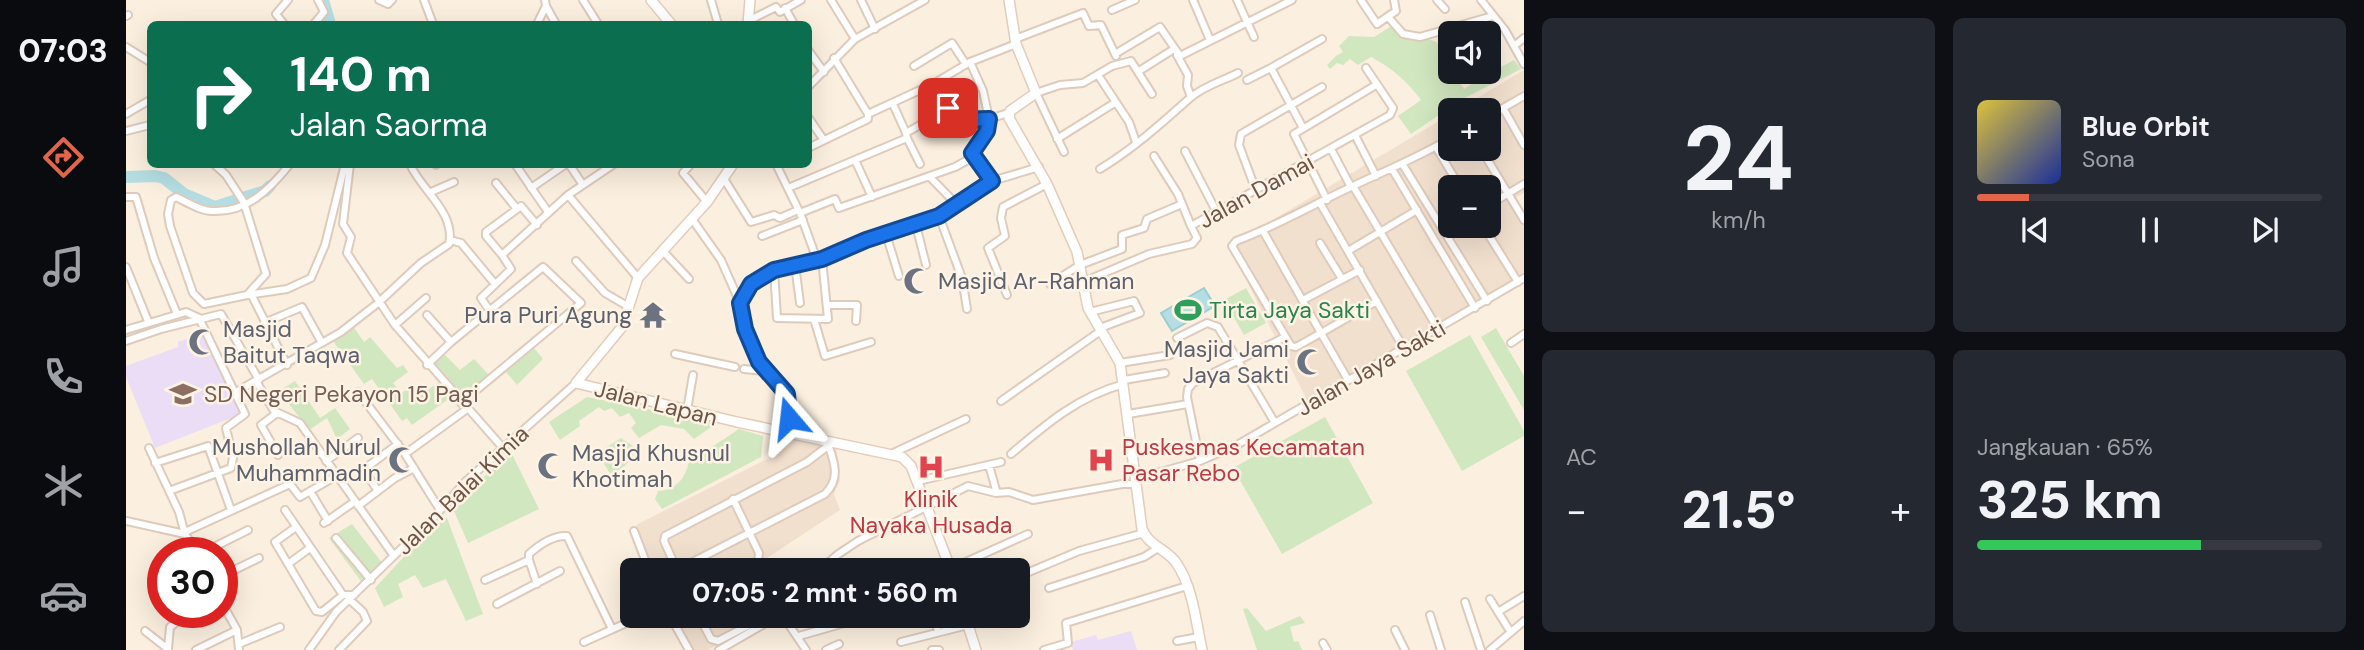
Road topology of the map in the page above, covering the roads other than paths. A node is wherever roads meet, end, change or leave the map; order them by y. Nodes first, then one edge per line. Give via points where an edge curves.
1 (288, 0) edge
2 (318, 0) edge
3 (379, 0) edge
4 (393, 0) edge
5 (424, 0) edge
6 (583, 0) edge
7 (651, 0) edge
8 (711, 0) edge
9 (750, 0) edge
10 (801, 0) edge
11 (831, 0) edge
12 (861, 0) edge
13 (925, 0) edge
14 (1011, 0) edge
15 (1135, 0) edge
16 (1193, 0) edge
17 (1237, 0) edge
18 (1293, 0) edge
19 (1361, 0) edge
20 (1394, 0) edge
21 (1437, 0) edge
22 (1481, 0) edge
23 (546, 3) edge
24 (912, 3) edge
25 (1281, 3) edge
26 (785, 8) junction
27 (1446, 9) dead end
28 (1112, 10) dead end
29 (1493, 16) junction
30 (1389, 18) junction
31 (282, 21) edge
32 (316, 21) edge
33 (432, 21) edge
34 (538, 21) edge
35 (555, 21) edge
36 (596, 21) edge
37 (668, 21) edge
38 (718, 21) edge
39 (748, 21) edge
40 (752, 21) edge
41 (792, 21) edge
42 (1477, 21) edge
43 (1247, 23) junction
44 (874, 29) junction
45 (1438, 33) edge
46 (1254, 37) dead end
47 (1524, 38) edge
48 (855, 39) junction
49 (1322, 39) dead end
50 (1210, 40) junction
51 (1016, 41) junction
52 (1514, 46) junction
53 (126, 47) edge
54 (1178, 53) junction
55 (1115, 54) junction
56 (812, 57) edge
57 (834, 58) junction
58 (147, 60) edge
59 (968, 63) junction
60 (1120, 64) junction
61 (1524, 64) edge
62 (914, 66) dead end
63 (1271, 68) junction
64 (1366, 68) dead end
65 (1139, 71) junction
66 (824, 72) junction
67 (1238, 73) dead end
68 (1098, 75) junction
69 (1247, 80) dead end
70 (812, 83) edge
71 (933, 84) junction
72 (1376, 85) junction
73 (1322, 87) dead end
74 (1036, 93) junction
75 (1152, 94) dead end
76 (1524, 96) edge
77 (1191, 97) junction
78 (147, 102) edge
79 (1116, 102) junction
80 (893, 104) junction
81 (1291, 107) junction
82 (948, 108) junction
83 (1503, 108) joint
84 (1009, 113) junction
85 (126, 114) edge
86 (869, 114) junction
87 (989, 119) junction
88 (812, 123) edge
89 (147, 126) edge
90 (1303, 128) junction
91 (126, 131) edge
92 (1355, 135) junction
93 (906, 136) junction
94 (823, 139) junction
95 (1057, 139) junction
96 (1136, 142) junction
97 (1524, 145) edge
98 (812, 146) edge
99 (1436, 146) joint
100 (1331, 149) junction
101 (1185, 151) dead end
102 (1064, 152) dead end
103 (972, 153) junction
104 (1154, 156) dead end
105 (855, 160) junction
106 (1488, 161) edge
107 (1308, 162) junction
108 (920, 164) dead end
109 (1403, 165) junction
110 (1039, 167) junction
111 (218, 168) edge
112 (286, 168) edge
113 (346, 168) edge
114 (347, 168) edge
115 (412, 168) edge
116 (518, 168) edge
117 (561, 168) edge
118 (570, 168) edge
119 (608, 168) edge
120 (687, 168) edge
121 (731, 168) edge
122 (778, 168) edge
123 (1100, 169) dead end
124 (1392, 169) junction
125 (1454, 175) edge
126 (1376, 176) junction
127 (930, 177) junction
128 (724, 179) junction
129 (992, 181) junction
130 (454, 182) dead end
131 (496, 183) dead end
132 (1047, 184) junction
133 (1524, 184) edge
134 (583, 185) junction
135 (1352, 186) junction
136 (531, 188) junction
137 (788, 188) junction
138 (1255, 188) junction
139 (431, 192) junction
140 (1507, 194) junction
141 (568, 195) junction
142 (126, 197) edge
143 (872, 197) junction
144 (1501, 198) edge
145 (1327, 200) junction
146 (244, 202) junction
147 (707, 202) junction
148 (1182, 204) junction
149 (1320, 204) junction
150 (958, 206) junction
151 (517, 209) junction
152 (1418, 210) junction
153 (799, 211) junction
154 (1216, 211) junction
155 (548, 212) junction
156 (939, 216) junction
157 (692, 219) junction
158 (803, 220) junction
159 (1524, 220) edge
160 (1438, 223) edge
161 (537, 225) junction
162 (916, 225) junction
163 (1191, 226) junction
164 (1263, 231) junction
165 (1381, 232) junction
166 (886, 234) junction
167 (762, 236) dead end
168 (1447, 238) edge
169 (1491, 238) edge
170 (450, 240) junction
171 (1320, 243) dead end
172 (663, 250) junction
173 (1348, 251) junction
174 (502, 255) junction
175 (820, 260) junction
176 (576, 261) dead end
177 (795, 265) junction
178 (926, 265) dead end
179 (1080, 265) junction
180 (126, 267) edge
181 (774, 270) junction
182 (1360, 270) junction
183 (900, 276) dead end
184 (638, 278) junction
185 (689, 279) dead end
186 (1342, 279) junction
187 (1521, 280) edge
188 (1083, 282) junction
189 (495, 284) junction
190 (1050, 284) dead end
191 (249, 294) junction
192 (1007, 295) dead end
193 (426, 299) dead end
194 (1303, 300) junction
195 (1377, 301) junction
196 (1487, 301) junction
197 (378, 303) junction
198 (740, 303) junction
199 (800, 303) dead end
200 (829, 305) junction
201 (629, 307) junction
202 (1475, 308) junction
203 (967, 309) dead end
204 (490, 312) junction
205 (1090, 312) junction
206 (177, 314) junction
207 (427, 315) dead end
208 (194, 316) junction
209 (814, 320) junction
210 (148, 321) junction
211 (856, 321) dead end
212 (264, 323) junction
213 (395, 325) junction
214 (1438, 328) junction
215 (1101, 329) junction
216 (126, 330) edge
217 (1321, 333) junction
218 (1524, 334) edge
219 (1285, 337) junction
220 (1177, 338) dead end
221 (126, 341) edge
222 (450, 342) junction
223 (871, 342) dead end
224 (322, 343) junction
225 (1511, 344) dead end
226 (1403, 347) junction
227 (675, 354) dead end
228 (1170, 355) dead end
229 (1239, 362) junction
230 (1120, 363) junction
231 (287, 365) junction
232 (427, 365) junction
233 (735, 367) dead end
234 (744, 369) dead end
235 (765, 371) junction
236 (1165, 373) dead end
237 (693, 375) dead end
238 (258, 380) junction
239 (1348, 380) junction
240 (1124, 382) junction
241 (576, 383) junction
242 (358, 392) dead end
243 (234, 393) junction
244 (1001, 401) dead end
245 (461, 403) junction
246 (1188, 404) junction
247 (467, 409) junction
248 (687, 410) junction
249 (277, 413) junction
250 (1128, 414) junction
251 (966, 419) dead end
252 (1275, 423) junction
253 (789, 434) junction
254 (358, 438) dead end
255 (398, 444) junction
256 (831, 444) junction
257 (149, 448) dead end
258 (503, 448) junction
259 (405, 454) junction
260 (891, 454) junction
261 (1011, 454) dead end
262 (278, 455) dead end
263 (326, 461) junction
264 (1200, 461) junction
265 (1001, 462) dead end
266 (155, 463) junction
267 (989, 465) junction
268 (414, 468) junction
269 (217, 474) junction
270 (336, 476) junction
271 (918, 481) junction
272 (1136, 481) junction
273 (996, 490) dead end
274 (169, 491) junction
275 (310, 491) junction
276 (378, 491) junction
277 (733, 499) junction
278 (356, 504) junction
279 (928, 506) junction
280 (231, 510) junction
281 (285, 510) dead end
282 (440, 510) junction
283 (126, 522) edge
284 (296, 527) junction
285 (248, 530) dead end
286 (634, 531) dead end
287 (185, 533) junction
288 (750, 533) junction
289 (1144, 533) junction
290 (1028, 534) dead end
291 (188, 537) edge
292 (233, 537) edge
293 (336, 538) dead end
294 (310, 548) junction
295 (1158, 548) junction
296 (394, 556) junction
297 (259, 558) dead end
298 (644, 558) edge
299 (672, 558) edge
300 (701, 558) edge
301 (758, 558) edge
302 (834, 558) edge
303 (946, 558) edge
304 (976, 558) edge
305 (528, 560) junction
306 (288, 564) junction
307 (238, 568) edge
308 (560, 570) dead end
309 (1030, 572) edge
310 (371, 580) junction
311 (485, 580) dead end
312 (537, 584) junction
313 (1187, 586) junction
314 (1049, 588) dead end
315 (348, 596) junction
316 (1524, 596) edge
317 (1490, 600) dead end
318 (1465, 603) dead end
319 (497, 604) dead end
320 (1498, 612) junction
321 (1430, 615) dead end
322 (1524, 621) edge
323 (620, 626) edge
324 (280, 627) dead end
325 (170, 628) edge
326 (677, 628) edge
327 (705, 628) edge
328 (743, 628) edge
329 (759, 628) edge
330 (792, 628) edge
331 (827, 628) edge
332 (937, 628) edge
333 (947, 628) edge
334 (968, 628) edge
335 (612, 629) junction
336 (237, 630) joint
337 (1395, 630) dead end
338 (145, 631) dead end
339 (1510, 631) junction
340 (938, 632) junction
341 (799, 636) junction
342 (1199, 637) junction
343 (1177, 641) dead end
344 (584, 642) dead end
345 (901, 642) dead end
346 (1323, 643) dead end
347 (839, 644) dead end
348 (239, 647) edge
349 (169, 649) edge
350 (974, 649) edge
351 (196, 650) edge
352 (309, 650) edge
353 (339, 650) edge
354 (689, 650) edge
355 (719, 650) edge
356 (806, 650) edge
357 (825, 650) edge
358 (932, 650) edge
359 (939, 650) edge
360 (1044, 650) edge
361 (1202, 650) edge
362 (1327, 650) edge
363 (1405, 650) edge
364 (1441, 650) edge
365 (1481, 650) edge
366 (1490, 650) edge

1 - 31 street via 276,14
2 - 32 street via 324,12
3 - 4 street via 388,5
5 - 33 street
6 - 36 street
7 - 37 street
8 - 38 street
9 - 39 street
10 - 26 street
11 - 48 street
12 - 44 street
13 - 24 street
14 - 51 street
15 - 28 street
16 - 50 street
17 - 43 street
18 - 25 street
19 - 30 street via 1376,24
20 - 30 street via 1396,11
21 - 27 street
22 - 29 street
23 - 34 street
23 - 35 street
24 - 44 street
25 - 43 street
26 - 40 street via 780,12 776,7
26 - 41 street
29 - 42 street
29 - 52 street
30 - 45 street via 1403,34
43 - 46 street
43 - 50 street
44 - 48 street
47 - 52 street
48 - 57 street
49 - 63 street
50 - 54 street
51 - 55 street via 1083,13 1089,26 1101,24
51 - 59 street
51 - 74 street
52 - 61 street
53 - 58 street
54 - 55 street via 1157,27
54 - 65 street
54 - 77 street
55 - 60 street
56 - 66 street
57 - 66 street
57 - 86 street
59 - 62 street via 952,43
59 - 71 street
59 - 87 street via 983,91
60 - 65 street via 1131,61
60 - 68 street
63 - 69 street
63 - 81 street
64 - 72 street, Jalan Damai
65 - 75 street
66 - 70 street
67 - 77 street
68 - 74 street via 1083,83
68 - 79 street
71 - 80 street
71 - 82 street
72 - 90 street
72 - 92 street, Jalan Damai via 1394,111
73 - 81 street
74 - 84 street
74 - 95 street
76 - 83 street
77 - 96 street via 1164,124
78 - 85 street
79 - 95 street
79 - 96 street
80 - 86 street
80 - 93 street
81 - 90 street
81 - 138 street via 1239,137
82 - 87 street via 958,120
82 - 93 street
83 - 97 street
84 - 87 street
84 - 110 street
86 - 94 street via 868,119
87 - 103 street via 987,131
88 - 94 street
89 - 91 street
90 - 107 street via 1293,136
92 - 100 street, Jalan Damai
92 - 126 street
93 - 105 street
93 - 108 street
94 - 98 street
95 - 102 street
96 - 123 street
99 - 109 street
99 - 125 street
100 - 107 street, Jalan Damai
100 - 135 street
101 - 154 street
103 - 127 street via 961,164
103 - 129 street
104 - 148 street
105 - 137 street
105 - 143 street
106 - 140 street
107 - 138 street, Jalan Damai
107 - 145 street
109 - 124 street
109 - 160 street
110 - 129 street
110 - 132 street
111 - 146 street
112 - 146 street via 261,195
113 - 191 street via 314,274 298,286
114 - 197 street via 343,223 351,237 347,252
115 - 139 street
116 - 136 street
117 - 136 street
118 - 134 street
119 - 134 street
120 - 147 street via 683,173
121 - 128 street
122 - 137 street
124 - 126 street
124 - 152 street
126 - 135 street
127 - 143 street
127 - 150 street
128 - 147 street
128 - 153 street via 751,222
129 - 150 street
130 - 139 street
131 - 151 street
132 - 179 street
132 - 192 street via 1003,207 1005,236 988,248
133 - 140 street
134 - 141 street
135 - 145 street
135 - 165 street
136 - 155 street
137 - 153 street
138 - 154 street, Jalan Damai
139 - 170 street
140 - 144 street
140 - 159 street
141 - 155 street
141 - 184 street
142 - 206 street via 136,197
143 - 153 street via 839,208 835,199
145 - 149 street
146 - 191 street via 266,274
146 - 191 street via 212,211 174,197 168,214 195,298 204,304
147 - 157 street
148 - 163 street
148 - 179 street via 1146,219 1144,228 1122,235 1122,249
149 - 164 street
149 - 173 street
150 - 156 street
151 - 161 street via 522,206
151 - 174 street via 485,233
152 - 165 street
152 - 202 street
153 - 158 street
154 - 163 street, Jalan Damai
155 - 161 street
156 - 162 street
156 - 203 street via 962,278
157 - 172 street
157 - 198 street via 716,251
158 - 167 street
158 - 175 street
161 - 174 street
162 - 166 street
162 - 178 street
163 - 188 street, Jalan Damai via 1197,238 1192,244 1149,254
164 - 194 street
164 - 219 street via 1236,241 1233,248
165 - 173 street
165 - 214 street
166 - 175 street
166 - 183 street
168 - 196 street
169 - 187 street
170 - 189 street via 461,243
170 - 197 street
171 - 186 street
172 - 184 street
172 - 185 street
173 - 182 street
174 - 189 street via 511,269
175 - 177 street
175 - 200 street
176 - 201 street via 605,293
177 - 181 street
177 - 199 street
179 - 188 street
179 - 190 street
180 - 210 street
181 - 198 street via 751,284
181 - 209 street via 778,319
182 - 186 street
182 - 195 street
184 - 201 street
186 - 194 street
187 - 196 street, Jalan Jaya Sakti
188 - 205 street
189 - 204 street via 481,298
191 - 212 street
193 - 213 street
194 - 217 street
195 - 217 street
195 - 226 street
196 - 202 street, Jalan Jaya Sakti
197 - 213 street
197 - 224 street
198 - 235 street via 749,339
200 - 209 street via 828,319
200 - 211 street via 857,304
201 - 241 street via 618,335
202 - 214 street, Jalan Jaya Sakti
204 - 222 street
204 - 245 street via 542,267 581,303
205 - 215 street
205 - 215 street via 1134,301 1140,313
206 - 208 street
206 - 210 street
207 - 222 street
208 - 221 street
208 - 238 street via 222,315
208 - 243 street
209 - 223 street via 825,356
210 - 216 street
212 - 224 street via 302,307
212 - 231 street
213 - 232 street
214 - 226 street, Jalan Jaya Sakti
215 - 230 street
215 - 244 street
217 - 219 street via 1293,348
217 - 239 street
218 - 225 street
219 - 229 street
220 - 229 street via 1213,323
222 - 232 street
224 - 231 street
226 - 239 street, Jalan Jaya Sakti
227 - 233 street
228 - 230 street
229 - 246 street via 1190,385
229 - 252 street
230 - 240 street
231 - 238 street
232 - 245 street
234 - 235 street
235 - 253 street via 789,398
236 - 240 street
237 - 248 street
238 - 243 street
238 - 249 street
239 - 252 street, Jalan Jaya Sakti
240 - 250 street
240 - 261 street via 1081,400
241 - 248 street, Jalan Lapan
241 - 258 street, Jalan Balai Kimia
242 - 255 street
243 - 269 street via 245,415 226,428 232,466
245 - 247 street
246 - 250 street
246 - 264 street
247 - 258 street
247 - 259 street
248 - 253 street, Jalan Lapan
249 - 262 street via 261,425
249 - 263 street via 297,420
250 - 272 street
251 - 260 street
252 - 264 street, Jalan Jaya Sakti
253 - 256 street, Jalan Lapan
254 - 263 street
255 - 259 street
255 - 276 street via 366,470
256 - 260 street, Jalan Lapan
256 - 277 street
256 - 288 street via 836,466 830,489
257 - 266 street
258 - 282 street, Jalan Balai Kimia
259 - 268 street
260 - 271 street, Jalan Lapan via 909,462
263 - 270 street
264 - 272 street, Jalan Jaya Sakti
265 - 267 street
266 - 269 street via 208,446
266 - 274 street
267 - 271 street
267 - 273 street
268 - 276 street
268 - 282 street
269 - 274 street
269 - 280 street
270 - 275 street
270 - 278 street
271 - 279 street, Jalan Lapan
272 - 279 street, Jalan Jaya Sakti via 1032,500 968,486
272 - 289 street
274 - 287 street
275 - 278 street via 326,522
275 - 280 street via 299,497 290,484
276 - 278 street
277 - 288 street
277 - 299 street via 665,536
278 - 296 street
279 - 302 street, Jalan Jaya Sakti
279 - 303 street, Jalan Lapan
280 - 287 street
281 - 284 street
282 - 296 street, Jalan Balai Kimia
283 - 287 street
284 - 294 street
284 - 306 street via 274,541
285 - 292 street
286 - 298 street
287 - 291 street
288 - 300 street
288 - 301 street
289 - 295 street
289 - 309 street via 1079,551
290 - 304 street
293 - 310 street
294 - 306 street
294 - 315 street
295 - 313 street via 1175,561
295 - 314 street via 1144,557
296 - 310 street, Jalan Balai Kimia
297 - 307 street
305 - 311 street
305 - 312 street
305 - 335 street via 538,546 567,536
306 - 315 street via 316,611
308 - 312 street
310 - 315 street, Jalan Balai Kimia
312 - 319 street
313 - 342 street
313 - 360 street via 1066,623 1068,643
315 - 352 street
315 - 353 street via 366,621
316 - 320 street
317 - 320 street
318 - 365 street
320 - 339 street
321 - 364 street
322 - 339 street
323 - 335 street
324 - 348 street
325 - 349 street
326 - 354 street
327 - 328 street via 716,641
329 - 355 street
330 - 341 street
331 - 341 street
332 - 340 street
333 - 340 street
334 - 350 street
335 - 344 street
336 - 348 street
336 - 351 street
337 - 363 street
338 - 349 street
339 - 366 street
340 - 345 street
341 - 356 street
342 - 343 street
342 - 361 street
346 - 362 street
347 - 357 street
358 - 359 street

